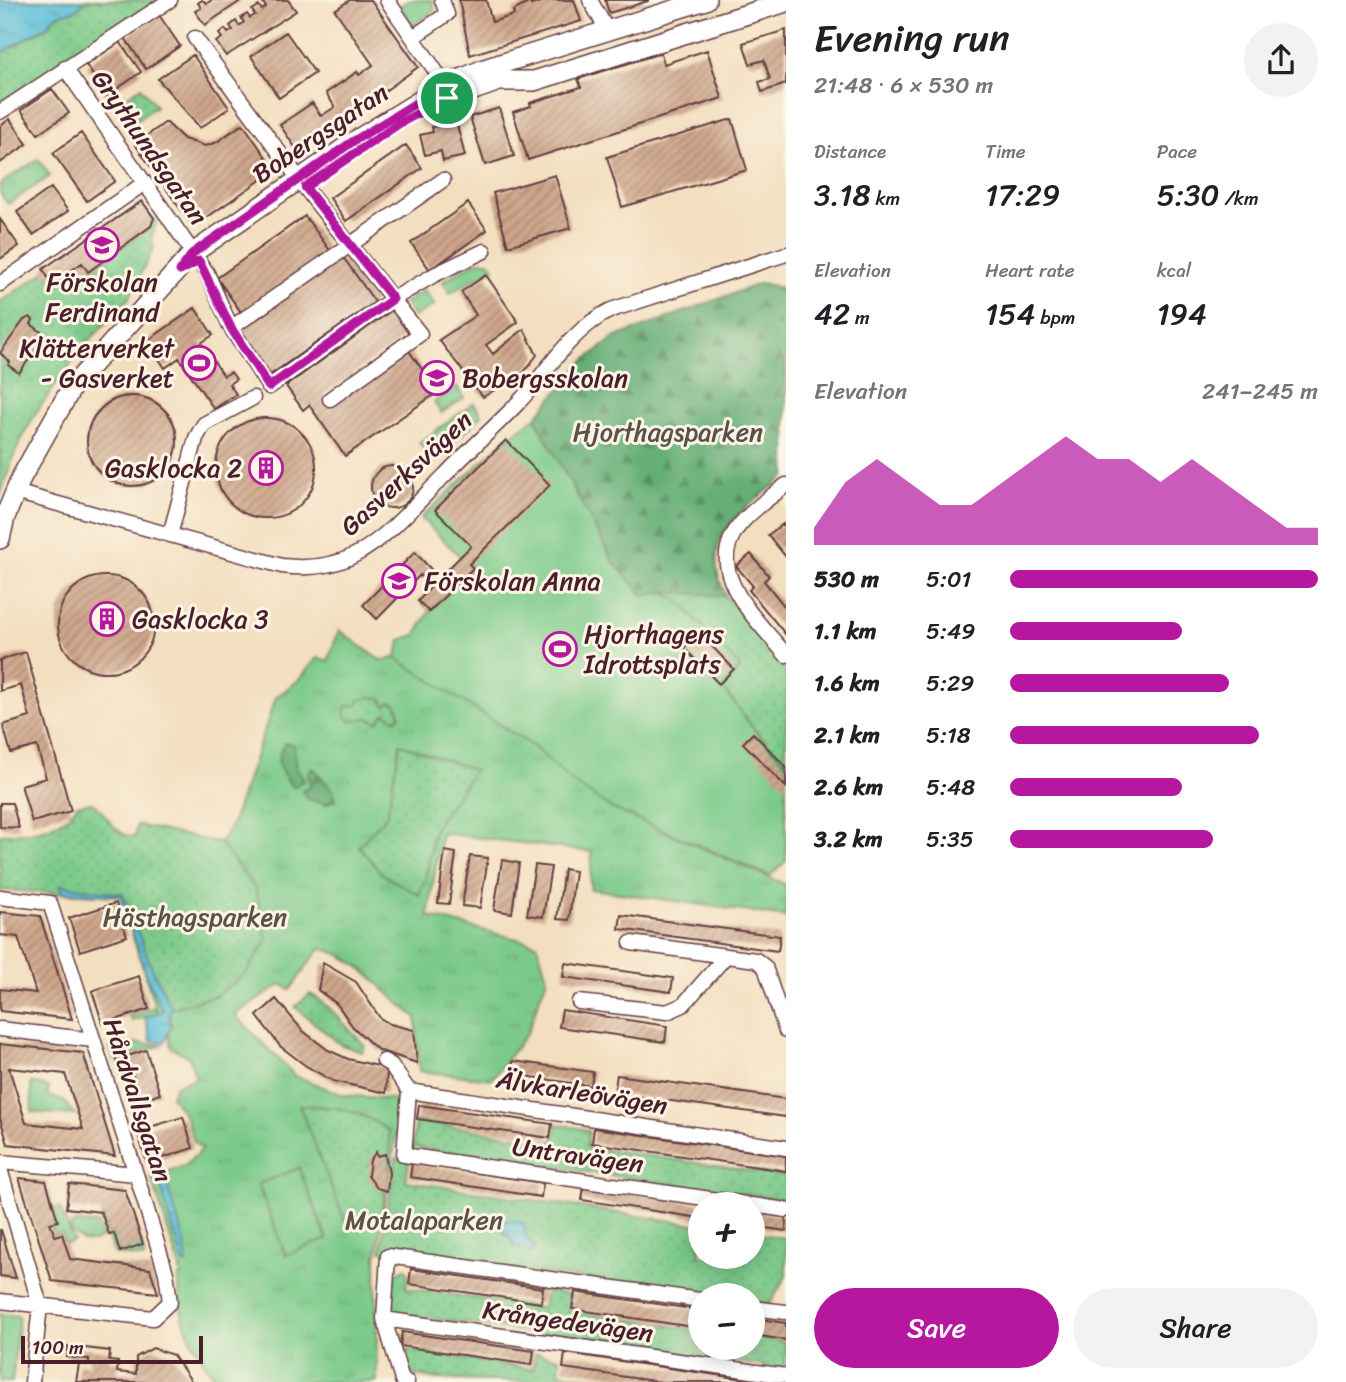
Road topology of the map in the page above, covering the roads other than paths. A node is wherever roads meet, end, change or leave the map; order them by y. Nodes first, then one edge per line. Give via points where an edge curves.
1 (170, 0) edge
2 (387, 0) edge
3 (442, 0) edge
4 (590, 0) edge
5 (708, 0) edge
6 (786, 2) edge
7 (718, 23) junction
8 (607, 30) junction
9 (413, 37) junction
10 (195, 38) dead end
11 (65, 68) junction
12 (444, 92) junction
13 (0, 112) edge
14 (443, 180) dead end
15 (303, 183) junction
16 (143, 184) junction
17 (349, 244) junction
18 (484, 251) dead end
19 (196, 257) junction
20 (783, 260) edge
21 (0, 284) edge
22 (393, 299) junction
23 (231, 328) junction
24 (253, 398) dead end
25 (330, 399) dead end
26 (786, 485) edge
27 (15, 492) junction
28 (170, 535) junction
29 (0, 539) edge
30 (786, 655) edge
31 (0, 897) edge
32 (631, 943) dead end
33 (726, 956) junction
34 (579, 1002) dead end
35 (0, 1029) edge
36 (786, 1030) edge
37 (93, 1040) junction
38 (384, 1061) dead end
39 (409, 1091) junction
40 (786, 1148) edge
41 (0, 1162) edge
42 (0, 1169) edge
43 (136, 1174) junction
44 (688, 1196) edge
45 (765, 1207) edge
46 (786, 1210) edge
47 (688, 1298) edge
48 (0, 1301) edge
49 (40, 1305) junction
50 (765, 1310) edge
51 (786, 1312) edge
52 (384, 1320) junction
53 (786, 1376) edge
54 (405, 1381) edge
55 (32, 1382) edge

1 - 11 street
2 - 9 street
3 - 9 street via 447,14
4 - 8 street
5 - 7 street
5 - 8 street, Bobergsgatan
6 - 7 street, Bobergsgatan
7 - 12 street, Bobergsgatan via 534,81 499,81
8 - 12 street, Bobergsgatan via 484,69
9 - 12 street
10 - 15 street
11 - 13 street
11 - 16 street, Grythundsgatan
12 - 15 street, Bobergsgatan via 418,98
14 - 17 street
15 - 17 street
15 - 19 street, Bobergsgatan
16 - 19 street, Grythundsgatan
16 - 21 street
17 - 22 street
17 - 23 street
18 - 22 street
19 - 23 street, Grythundsgatan
19 - 27 street, Bobergsgatan via 72,387
20 - 28 street, Gasverksvägen via 595,318 562,348 518,404 355,555 318,567 282,566
22 - 23 street, Grythundsgatan via 269,387
22 - 25 street via 420,334
24 - 28 street via 204,424 196,438
26 - 30 street via 742,521 725,557 735,593
27 - 28 street, Gasverksvägen
27 - 29 street, Bobergsgatan
31 - 37 street, Hårdvallsgatan via 50,903
32 - 33 street
33 - 34 street via 683,1005 667,1012
33 - 36 street via 756,960 765,968
35 - 37 street
37 - 43 street, Hårdvallsgatan
38 - 39 street
39 - 40 street, Älvkarleövägen
39 - 44 street, Untravägen via 404,1155
41 - 43 street
42 - 49 street
43 - 49 street, Hårdvallsgatan via 166,1273 170,1302 153,1318
45 - 46 street
47 - 52 street via 388,1256
48 - 49 street
49 - 55 street
50 - 51 street
52 - 53 street, Krångedevägen
52 - 54 street

